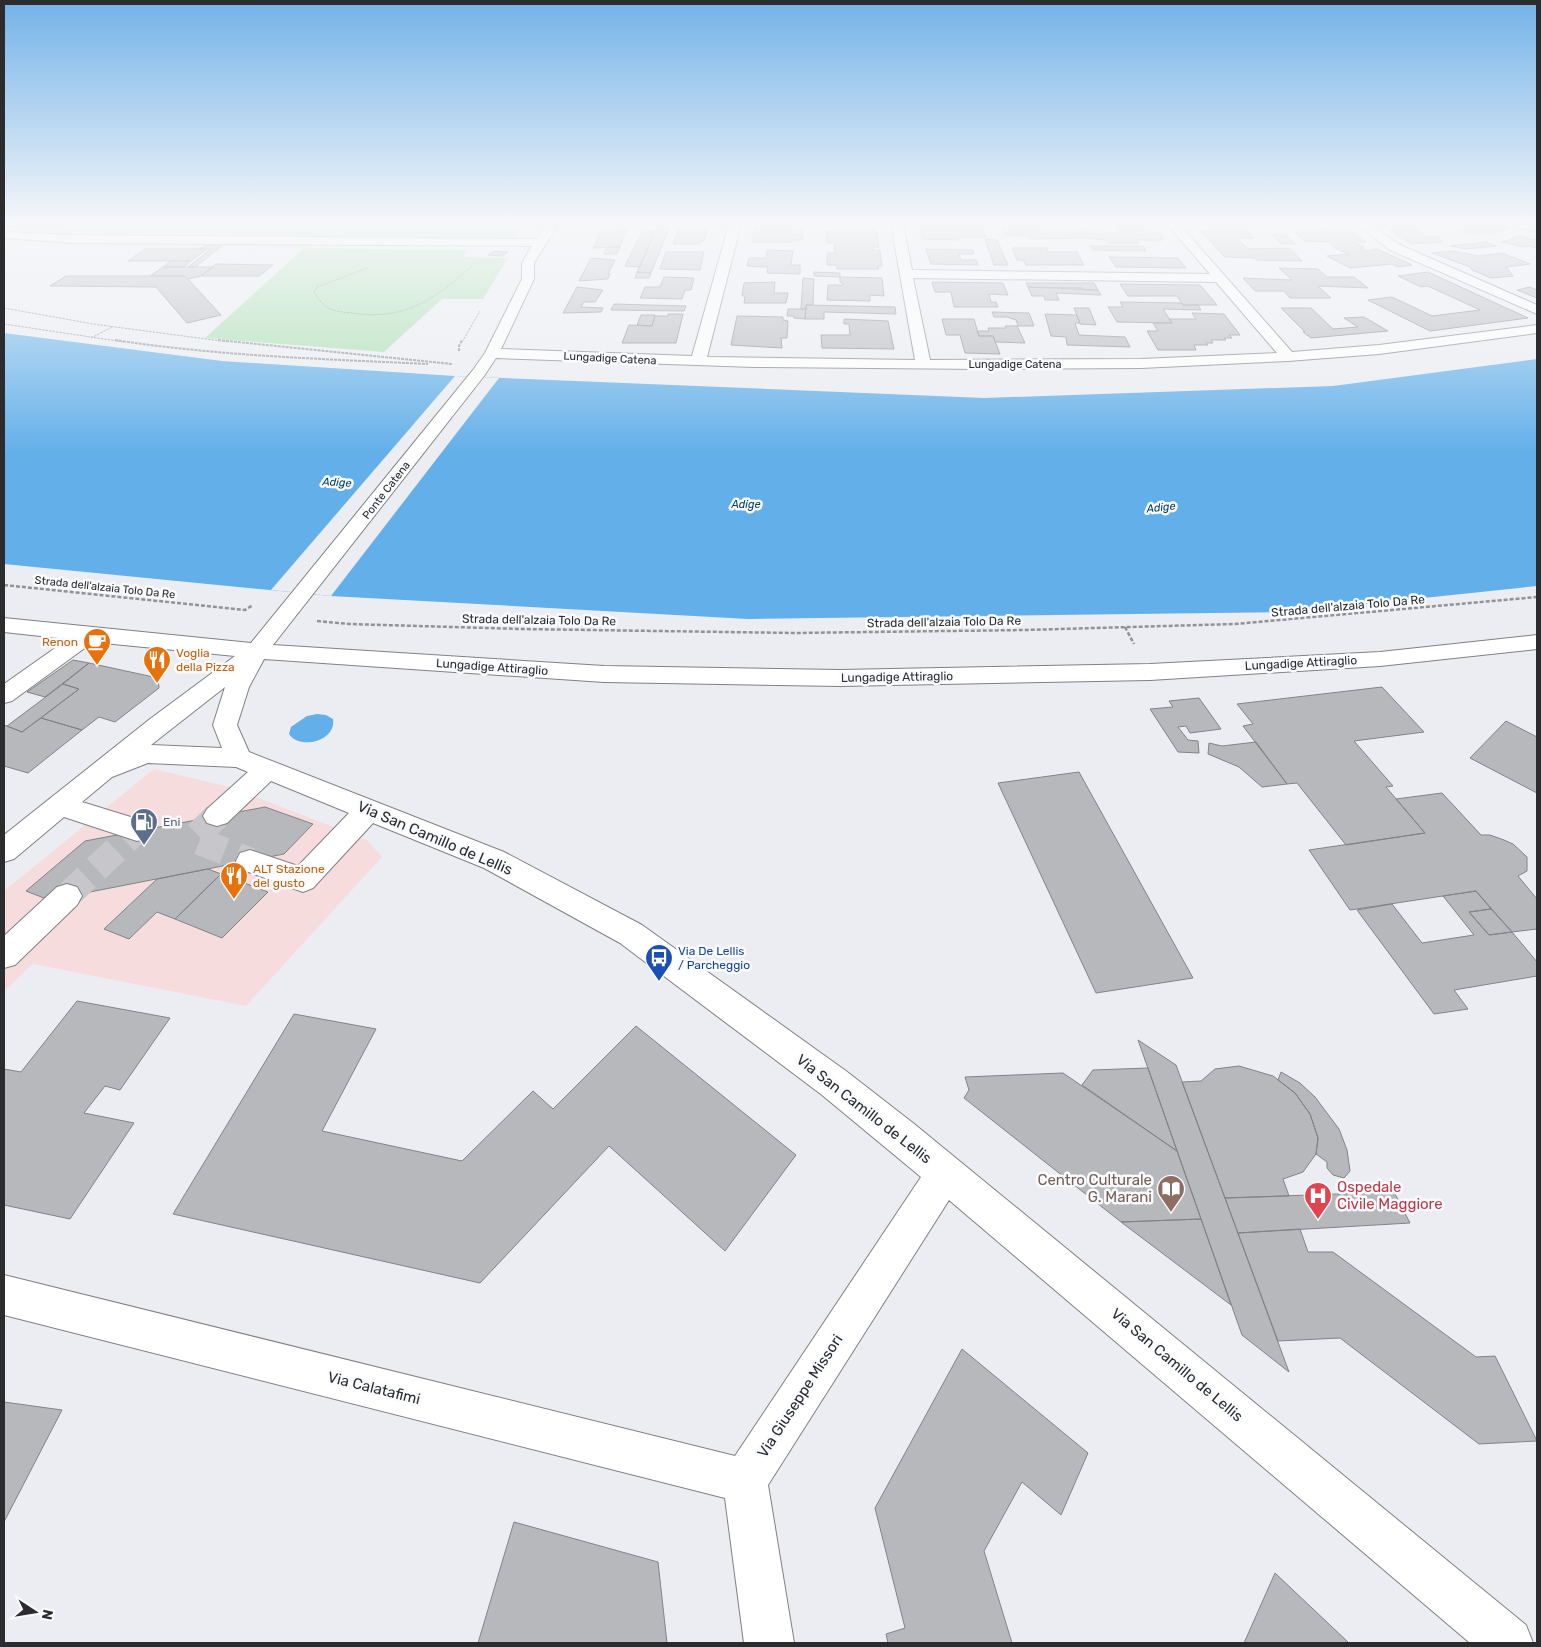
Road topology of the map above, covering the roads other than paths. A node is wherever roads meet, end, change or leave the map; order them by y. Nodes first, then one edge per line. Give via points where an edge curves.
1 (517, 301) edge
2 (714, 301) edge
3 (912, 301) edge
4 (1238, 301) edge
5 (1516, 301) edge
6 (1537, 310) edge
7 (1537, 329) edge
8 (492, 353) junction
9 (1288, 357) junction
10 (698, 361) junction
11 (924, 364) junction
12 (4, 625) edge
13 (89, 635) junction
14 (1537, 642) edge
15 (256, 652) junction
16 (4, 695) edge
17 (239, 758) junction
18 (267, 769) junction
19 (105, 770) junction
20 (60, 806) junction
21 (368, 810) junction
22 (217, 816) tunnel mouth
23 (137, 830) dead end
24 (4, 851) edge
25 (250, 860) tunnel mouth
26 (67, 896) tunnel mouth
27 (4, 955) edge
28 (945, 1173) junction
29 (4, 1295) edge
30 (745, 1481) junction
31 (769, 1643) edge
32 (1508, 1643) edge

1 - 8 street, Ponte Catena
2 - 10 street
3 - 11 street
4 - 9 street
5 - 6 street
7 - 9 street, Lungadige Catena via 1384,349
8 - 10 street, Lungadige Catena
8 - 15 street, Ponte Catena via 303,610
9 - 11 street, Lungadige Catena via 1055,365
10 - 11 street, Lungadige Catena
12 - 13 street, Lungadige Attiraglio
13 - 15 street, Lungadige Attiraglio
13 - 16 street
14 - 15 street, Lungadige Attiraglio via 1380,659 1160,672 840,678 604,674
15 - 17 street via 237,687 225,725
15 - 19 street via 158,725
17 - 18 street, Via San Camillo de Lellis
17 - 19 street, Via San Camillo de Lellis via 146,754
18 - 21 street, Via San Camillo de Lellis
18 - 22 street
19 - 20 street
20 - 23 street
20 - 24 street
21 - 25 street via 304,880
21 - 28 street, Via San Camillo de Lellis via 494,860 631,934 834,1083
26 - 27 street
28 - 30 street, Via Giuseppe Missori
28 - 32 street, Via San Camillo de Lellis
29 - 30 street, Via Calatafimi
30 - 31 street

